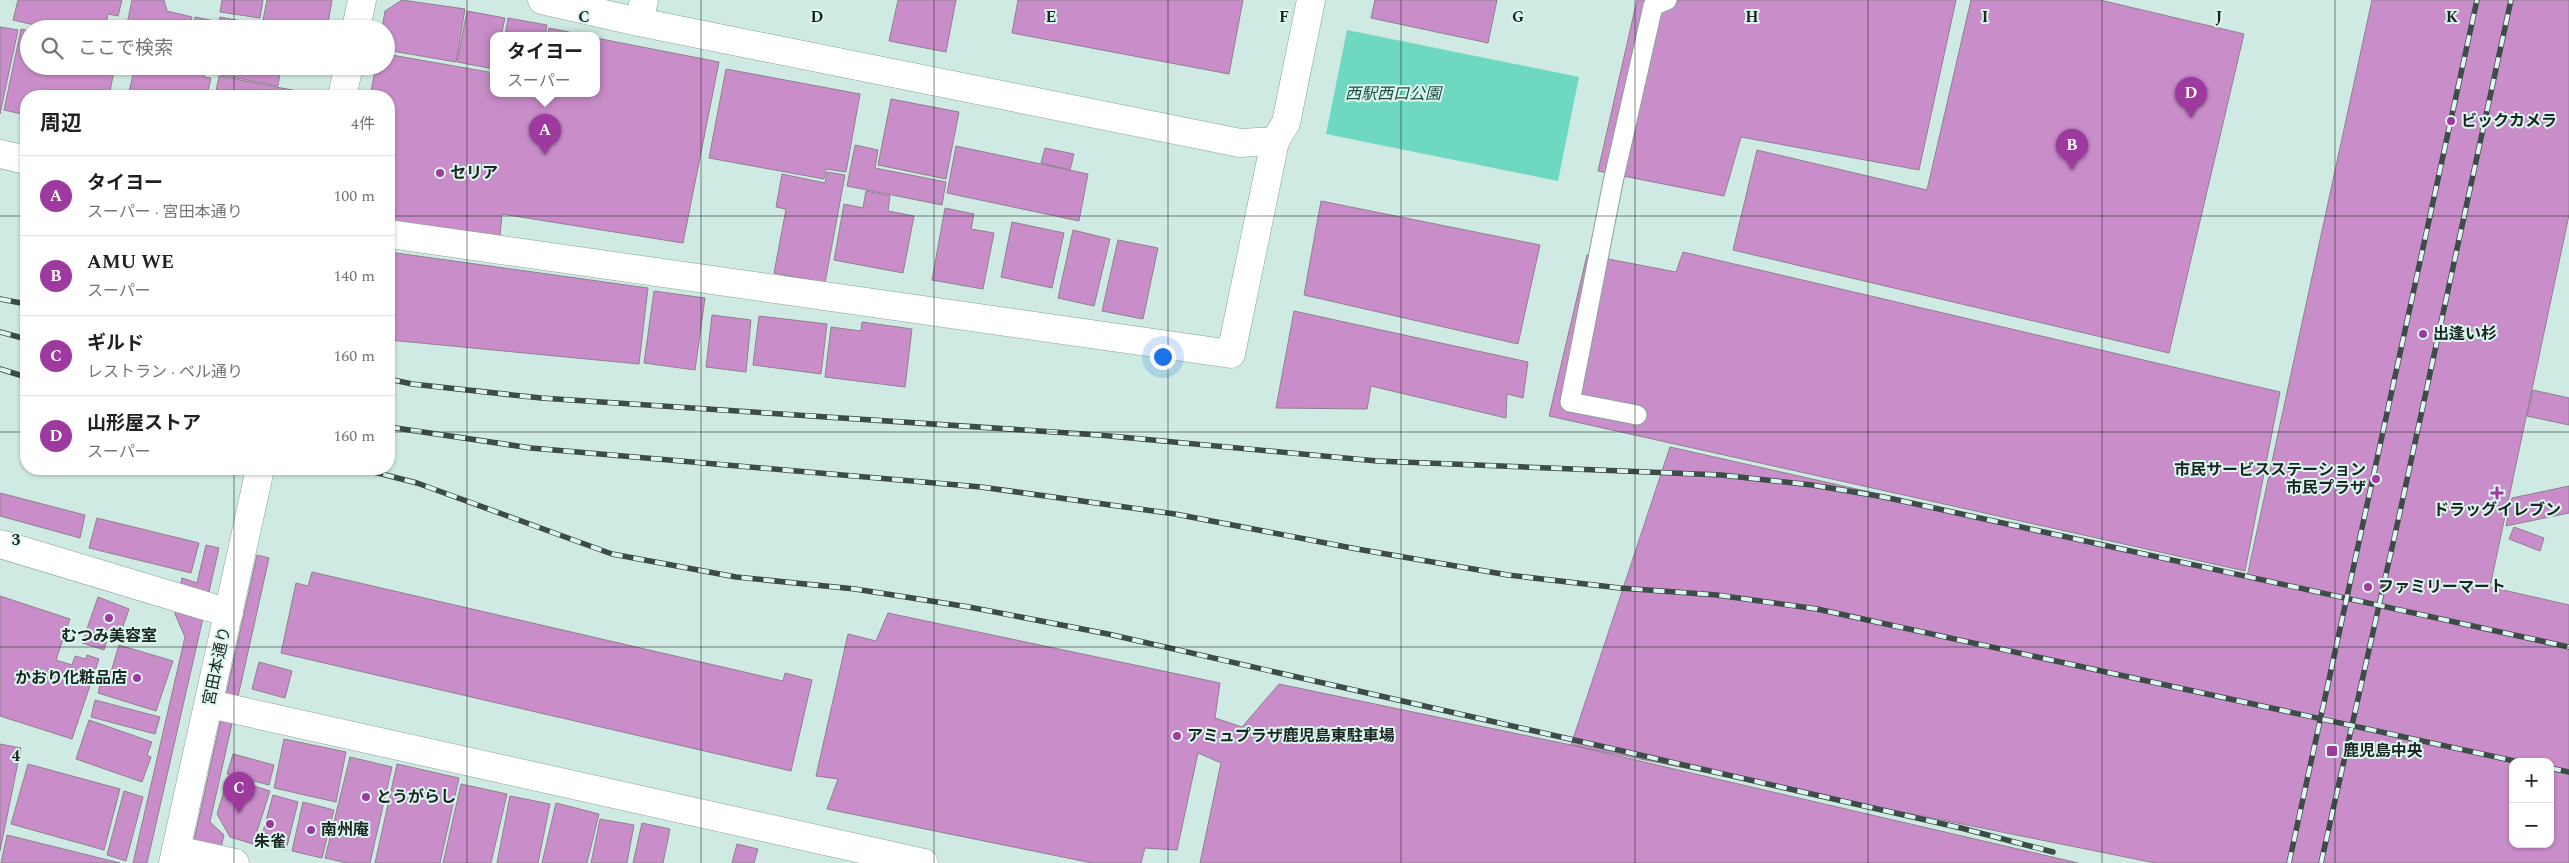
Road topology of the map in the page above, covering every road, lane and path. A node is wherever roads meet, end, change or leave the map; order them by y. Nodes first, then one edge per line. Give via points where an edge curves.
1 (362, 0) edge
2 (542, 0) edge
3 (1311, 0) edge
4 (1667, 0) edge
5 (642, 11) edge
6 (358, 20) edge
7 (347, 75) edge
8 (343, 90) edge
9 (1274, 141) junction
10 (0, 154) edge
11 (20, 159) edge
12 (395, 235) edge
13 (1637, 415) dead end
14 (259, 475) edge
15 (0, 544) edge
16 (228, 613) junction
17 (210, 704) junction
18 (175, 857) edge
19 (235, 863) edge
20 (924, 863) edge

1 - 6 street
2 - 5 street
3 - 9 street via 1286,123
4 - 13 lane via 1653,6 1613,182 1570,402
5 - 9 street via 1240,143
7 - 8 street
9 - 12 street via 1231,354
10 - 11 street
14 - 16 street, 宮田本通り
15 - 16 street
16 - 17 street, 宮田本通り
17 - 18 street, 宮田本通り
17 - 20 street
18 - 19 street

